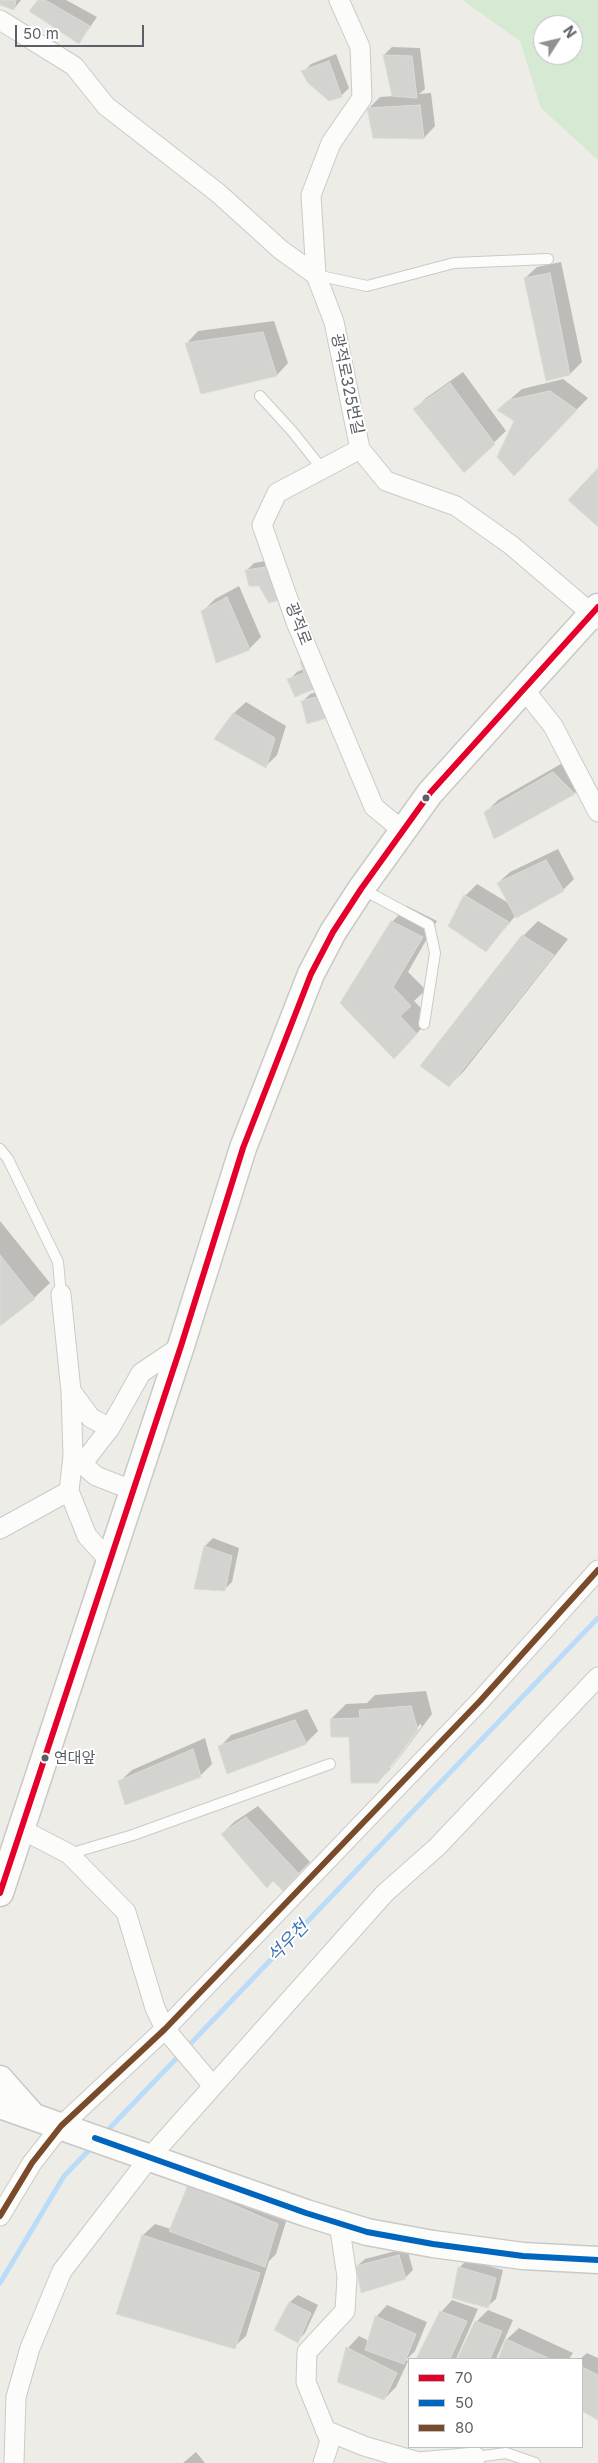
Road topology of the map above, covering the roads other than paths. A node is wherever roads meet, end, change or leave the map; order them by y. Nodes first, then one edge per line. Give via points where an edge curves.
1 (338, 0) edge
2 (0, 20) edge
3 (548, 258) dead end
4 (316, 275) junction
5 (260, 396) dead end
6 (360, 449) junction
7 (323, 470) junction
8 (594, 614) edge
9 (527, 684) junction
10 (598, 812) edge
11 (402, 830) junction
12 (361, 889) junction
13 (424, 1024) dead end
14 (0, 1149) edge
15 (61, 1294) joint
16 (181, 1346) junction
17 (71, 1391) junction
18 (110, 1428) junction
19 (78, 1460) junction
20 (68, 1490) junction
21 (132, 1490) junction
22 (0, 1529) edge
23 (109, 1560) junction
24 (598, 1570) edge
25 (598, 1677) edge
26 (330, 1764) dead end
27 (21, 1829) junction
28 (69, 1854) junction
29 (0, 1894) edge
30 (165, 2029) junction
31 (0, 2079) edge
32 (213, 2086) junction
33 (0, 2105) edge
34 (33, 2116) junction
35 (0, 2121) edge
36 (61, 2126) junction
37 (145, 2155) junction
38 (0, 2216) edge
39 (339, 2223) junction
40 (598, 2260) edge
41 (325, 2430) junction
42 (476, 2457) joint
43 (14, 2463) edge
44 (323, 2463) edge
45 (535, 2463) edge

1 - 4 street, 광적로325번길 via 360,47 362,98 330,143 311,195
2 - 4 street via 74,66 106,106
3 - 4 lane via 454,263 367,286
4 - 6 street, 광적로325번길 via 334,322
5 - 7 lane
6 - 7 street, 광적로
6 - 8 street, 광적로325번길 via 386,481 456,506 511,545
7 - 11 street, 광적로 via 277,493 262,525 296,622 374,807
8 - 9 main road
9 - 10 street
9 - 11 main road via 430,792
11 - 12 main road
12 - 13 lane via 429,925 435,953
12 - 16 main road via 311,974 243,1148
14 - 15 lane via 8,1159 58,1262
15 - 17 street
16 - 18 street via 141,1373
16 - 21 main road
17 - 18 street via 91,1418
17 - 19 street
18 - 19 street
19 - 20 street
19 - 21 street via 96,1476
20 - 22 street
20 - 23 street via 87,1536
21 - 23 main road
23 - 27 main road
24 - 30 street via 480,1702
25 - 32 street via 437,1847 385,1893
26 - 28 lane via 133,1835
27 - 28 street
27 - 29 main road
28 - 30 street via 126,1912 155,2008
30 - 32 street
30 - 36 street
31 - 34 main road
32 - 37 street
33 - 34 main road
34 - 35 main road
34 - 36 main road
36 - 37 main road
36 - 38 street via 32,2163
37 - 39 main road
37 - 43 street via 62,2271 30,2348 16,2397
39 - 40 main road via 402,2240 523,2256
39 - 41 street via 347,2277 345,2311 307,2352 306,2382
41 - 42 street via 364,2446 419,2462
41 - 44 street via 330,2441
42 - 45 lane via 506,2453

